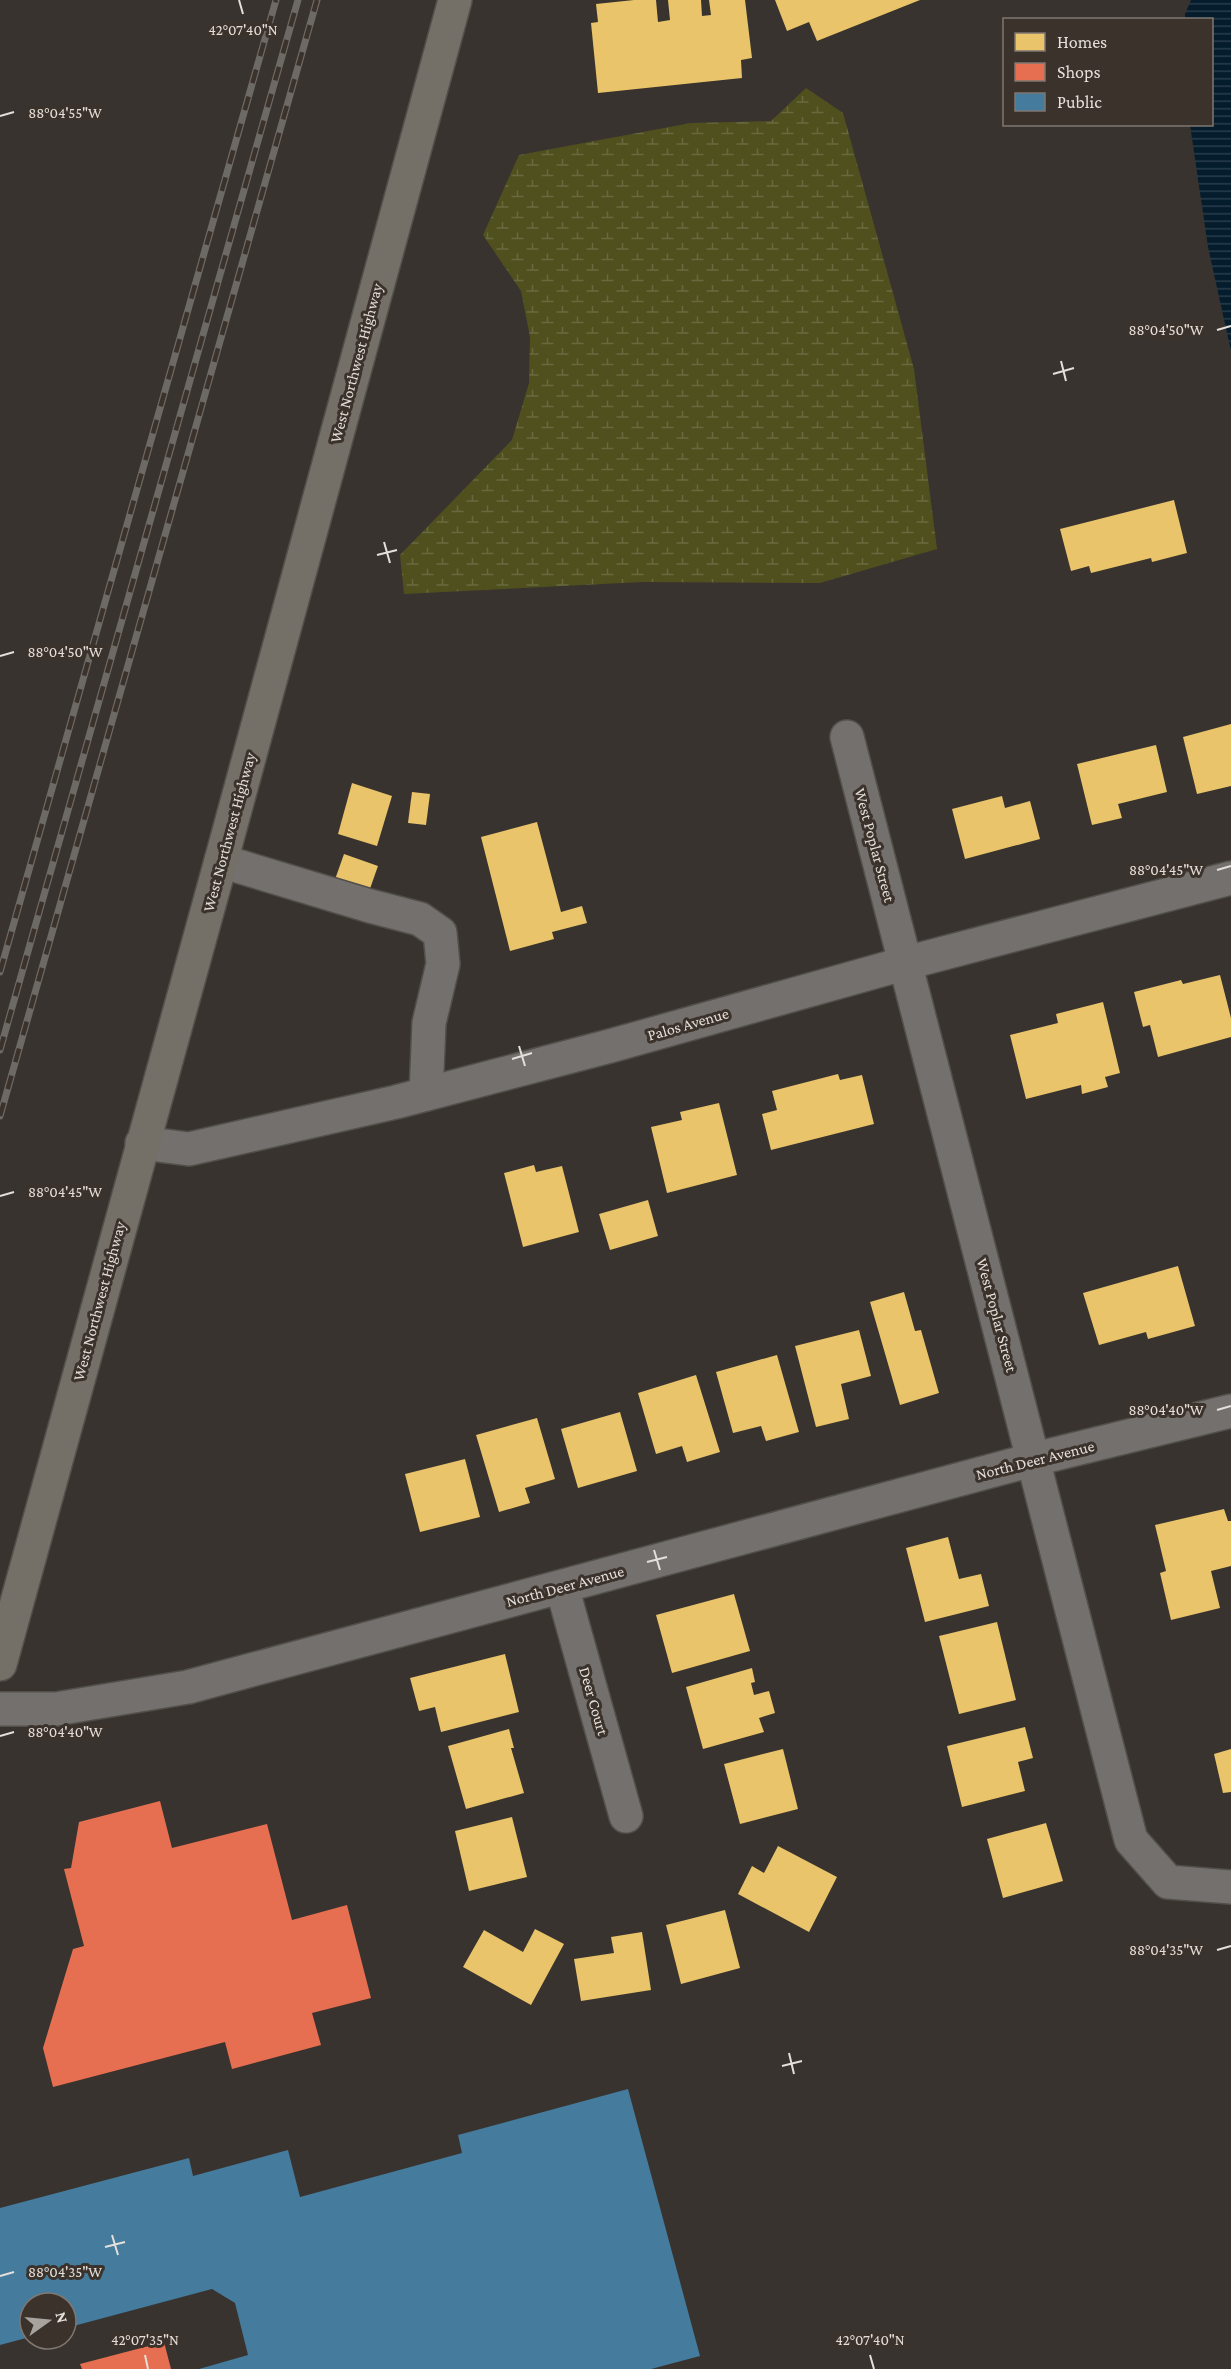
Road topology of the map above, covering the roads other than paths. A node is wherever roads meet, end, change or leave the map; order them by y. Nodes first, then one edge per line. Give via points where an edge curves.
1 (454, 0) edge
2 (847, 737) dead end
3 (221, 861) junction
4 (1231, 878) edge
5 (906, 963) junction
6 (426, 1094) junction
7 (142, 1143) junction
8 (1231, 1411) edge
9 (1035, 1459) junction
10 (562, 1587) junction
11 (0, 1664) edge
12 (0, 1709) edge
13 (626, 1816) dead end
14 (1231, 1887) edge

1 - 3 main road, West Northwest Highway
2 - 5 street, West Poplar Street
3 - 6 street via 420,919 440,933 443,964 429,1023
3 - 7 main road, West Northwest Highway
4 - 5 street, Palos Avenue
5 - 6 street, Palos Avenue
5 - 9 street, West Poplar Street
6 - 7 street, Palos Avenue via 189,1149
7 - 11 main road, West Northwest Highway
8 - 9 street, North Deer Avenue
9 - 10 street, North Deer Avenue
9 - 14 street, West Poplar Street via 1131,1840 1168,1882
10 - 12 street, North Deer Avenue via 188,1687 56,1709
10 - 13 street, Deer Court

